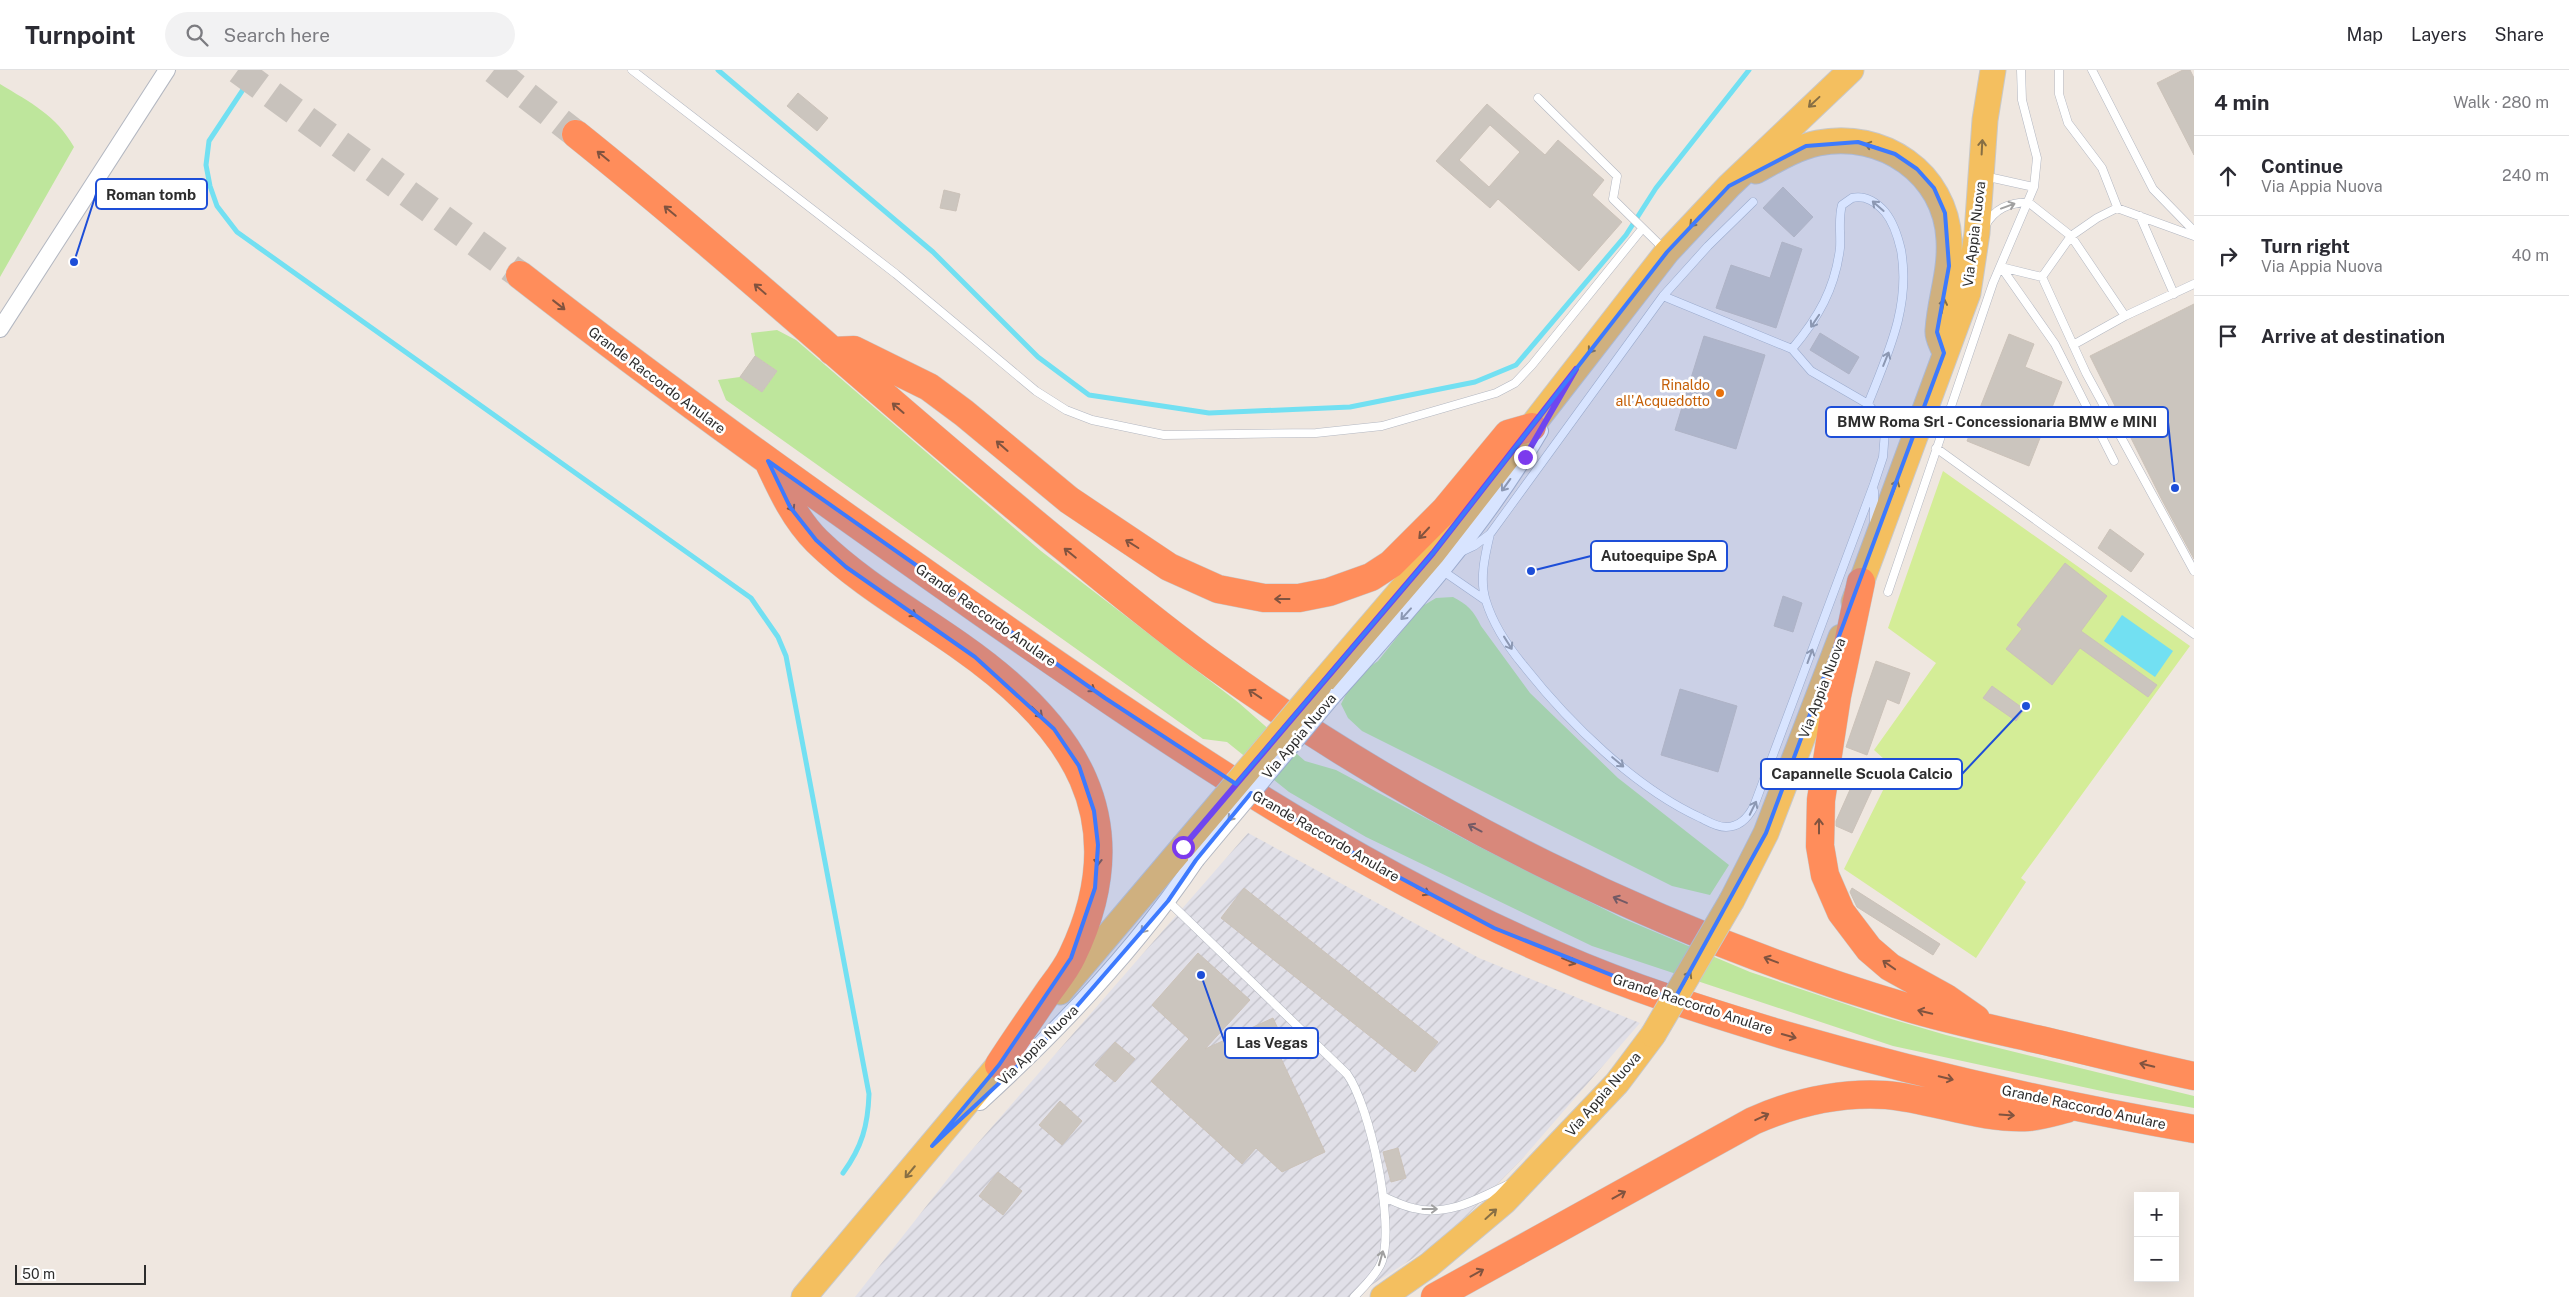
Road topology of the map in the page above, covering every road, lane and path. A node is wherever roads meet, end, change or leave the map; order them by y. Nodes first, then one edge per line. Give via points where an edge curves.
1 (167, 70) edge
2 (632, 70) edge
3 (1851, 70) edge
4 (1993, 70) edge
5 (2022, 70) edge
6 (2059, 70) edge
7 (2092, 70) edge
8 (1538, 98) dead end
9 (576, 134) tunnel mouth
10 (1981, 176) junction
11 (1729, 186) junction
12 (2034, 187) junction
13 (1753, 202) dead end
14 (2028, 202) junction
15 (2118, 208) junction
16 (2140, 216) junction
17 (1642, 229) junction
18 (2194, 231) edge
19 (2071, 236) junction
20 (2194, 236) edge
21 (1975, 248) junction
22 (1667, 252) junction
23 (2001, 266) junction
24 (520, 275) tunnel mouth
25 (2042, 277) junction
26 (2194, 284) edge
27 (2174, 294) junction
28 (1663, 296) junction
29 (2125, 316) junction
30 (0, 329) edge
31 (2073, 345) junction
32 (1792, 349) junction
33 (832, 351) junction
34 (1944, 353) junction
35 (1576, 369) junction
36 (1868, 404) junction
37 (1532, 427) junction
38 (1936, 448) junction
39 (768, 461) junction
40 (2114, 461) dead end
41 (1874, 484) junction
42 (1490, 534) junction
43 (1874, 544) junction
44 (1455, 554) junction
45 (1443, 571) junction
46 (2194, 571) edge
47 (1861, 582) junction
48 (1888, 592) dead end
49 (1485, 600) junction
50 (2194, 634) edge
51 (1325, 692) junction
52 (1189, 853) junction
53 (1168, 900) junction
54 (1989, 1028) junction
55 (999, 1065) junction
56 (2194, 1076) edge
57 (2077, 1107) junction
58 (2194, 1129) edge
59 (932, 1146) junction
60 (1534, 1173) junction
61 (1384, 1197) junction
62 (888, 1198) junction
63 (804, 1297) edge
64 (824, 1297) edge
65 (1354, 1297) edge
66 (1383, 1297) edge
67 (1434, 1297) edge

1 - 30 street
2 - 17 lane via 896,274 1036,391 1066,410 1092,420 1141,431 1164,434 1325,432 1382,426 1496,394 1515,383 1532,365
3 -> 11 main road, Via Appia Nuova
10 -> 4 main road, Via Appia Nuova via 1984,120
5 - 12 lane via 2022,100 2036,158
6 - 15 lane via 2059,94 2068,123 2102,168
7 - 18 lane via 2153,188
8 - 17 lane via 1617,176 1613,199
33 -> 9 highway
10 - 12 lane
10 - 21 main road, Via Appia Nuova
11 -> 22 main road, Via Appia Nuova
34 -> 11 main road via 1937,332 1947,284 1949,230 1937,193 1917,169 1895,154 1870,145 1828,142 1796,150
12 - 14 lane
13 - 28 lane
14 - 19 lane
21 -> 14 lane via 1989,218 1998,210 2006,205
14 - 23 lane
15 - 16 lane
15 - 19 lane
16 - 20 lane
16 - 27 lane
17 - 22 lane
19 - 25 lane
19 - 29 lane
21 - 34 main road, Via Appia Nuova via 1968,293
22 -> 35 main road, Via Appia Nuova
23 - 25 lane
23 - 38 lane
23 - 40 lane via 2056,344
24 -> 39 highway, Grande Raccordo Anulare via 639,368
25 - 31 lane
26 - 27 lane
27 - 29 lane
28 - 32 lane
28 - 42 lane
29 - 31 lane
31 - 46 lane
32 - 36 lane via 1811,371
36 -> 32 lane via 1897,330 1904,285 1903,261 1894,228 1886,214 1868,198 1852,198 1842,205 1838,259 1829,292 1816,319
37 -> 33 highway via 1508,434 1445,510 1391,564 1371,577 1329,592 1299,598 1264,598 1218,589 1169,567 1068,500 964,412 929,387 854,350
54 -> 33 highway via 1909,1008 1830,983 1680,925 1540,862 1416,796 1295,721 1165,629 973,474
43 -> 34 main road, Via Appia Nuova
35 - 37 main road, Via Appia Nuova
35 -> 44 street, Via Appia Nuova via 1519,467
36 - 41 lane via 1880,417 1885,431 1883,457
37 - 51 main road, Via Appia Nuova
38 - 48 lane
38 - 50 lane
39 -> 55 highway via 790,507 816,540 860,578 960,645 1004,681 1054,728 1073,755 1085,781 1094,811 1098,845 1098,870 1090,912 1071,958
39 -> 57 highway, Grande Raccordo Anulare via 1105,698 1229,780 1322,836 1494,928 1564,959 1704,1011 1864,1058
41 - 43 lane
49 -> 41 lane via 1515,654 1585,733 1672,803 1717,825 1732,827 1745,820 1754,806
42 - 44 lane
42 - 49 lane via 1483,568
43 - 47 main road, Via Appia Nuova
44 - 45 street, Via Appia Nuova
45 - 49 lane
45 -> 51 street, Via Appia Nuova
54 -> 47 highway via 1876,955 1848,923 1827,884 1820,846 1821,800 1837,696
60 -> 47 main road, Via Appia Nuova, bridge via 1617,1083 1652,1035 1732,900 1758,852 1776,809
51 -> 52 main road, Via Appia Nuova, bridge
52 - 53 street, Via Appia Nuova
52 - 55 main road, Via Appia Nuova
53 -> 59 street, Via Appia Nuova via 1046,1041
53 - 61 lane via 1348,1074 1366,1113
56 -> 54 highway
55 - 59 main road, Via Appia Nuova
57 - 58 highway, Grande Raccordo Anulare
67 -> 57 highway via 1753,1121 1796,1104 1818,1098 1888,1096 2029,1117
59 -> 62 main road, Via Appia Nuova
61 -> 60 lane via 1414,1209 1444,1209 1467,1205
66 -> 60 main road, Via Appia Nuova via 1467,1235
65 -> 61 lane via 1382,1261
62 - 63 main road, Via Appia Nuova
62 - 64 main road

